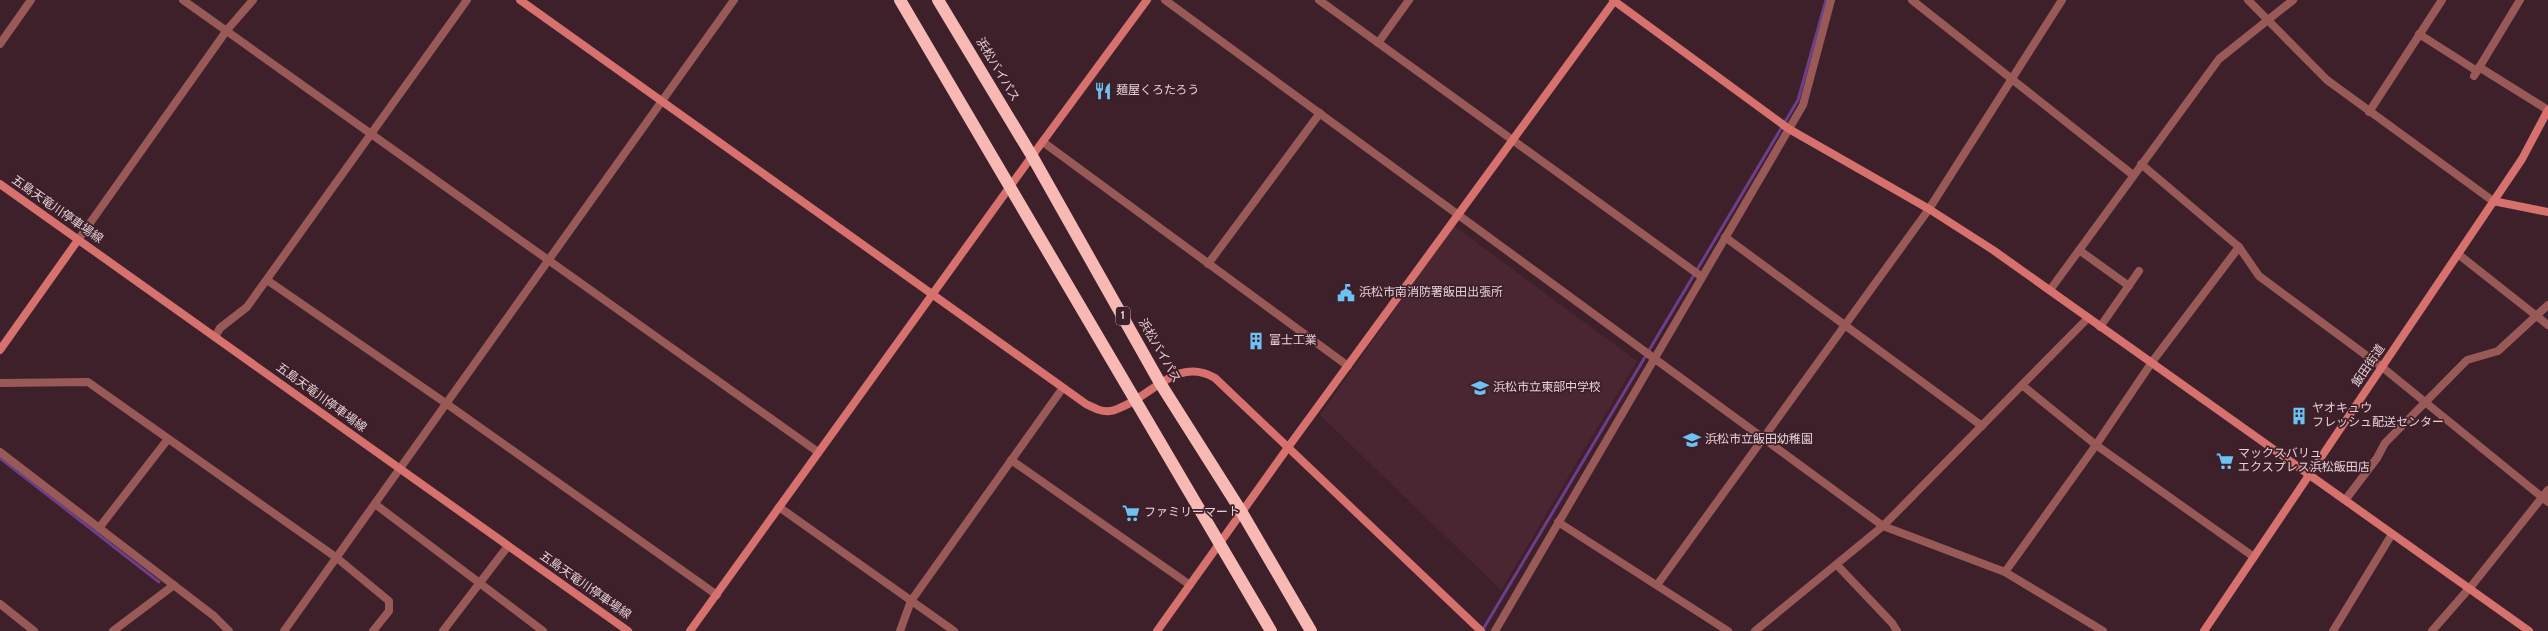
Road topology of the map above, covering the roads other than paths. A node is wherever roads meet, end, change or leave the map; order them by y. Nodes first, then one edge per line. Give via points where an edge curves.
1 (31, 0) edge
2 (183, 0) edge
3 (254, 0) edge
4 (467, 0) edge
5 (520, 0) edge
6 (734, 0) edge
7 (900, 0) edge
8 (938, 0) edge
9 (1147, 0) edge
10 (1165, 0) edge
11 (1319, 0) edge
12 (1409, 0) edge
13 (1614, 0) edge
14 (1832, 0) edge
15 (1912, 0) edge
16 (2062, 0) edge
17 (2248, 0) edge
18 (2293, 0) edge
19 (2442, 0) edge
20 (2520, 0) edge
21 (2267, 19) junction
22 (227, 30) junction
23 (2419, 34) junction
24 (1378, 43) junction
25 (0, 44) edge
26 (2476, 71) junction
27 (2011, 79) junction
28 (662, 102) junction
29 (2548, 110) edge
30 (2369, 112) junction
31 (1320, 113) junction
32 (1788, 129) junction
33 (370, 134) junction
34 (1511, 140) junction
35 (1043, 142) junction
36 (1032, 156) junction
37 (2141, 164) junction
38 (2133, 175) junction
39 (0, 184) edge
40 (1010, 187) junction
41 (2493, 201) junction
42 (1929, 209) junction
43 (2548, 212) edge
44 (1458, 214) junction
45 (1725, 237) junction
46 (78, 240) junction
47 (2239, 247) junction
48 (2079, 250) junction
49 (2458, 254) junction
50 (548, 261) junction
51 (1208, 264) junction
52 (2139, 271) dead end
53 (1702, 277) junction
54 (267, 280) junction
55 (2129, 286) junction
56 (2050, 290) junction
57 (933, 294) junction
58 (2548, 305) edge
59 (2538, 317) junction
60 (2088, 318) junction
61 (1845, 324) junction
62 (2548, 325) edge
63 (2100, 327) junction
64 (215, 337) junction
65 (0, 350) edge
66 (1655, 357) junction
67 (2152, 362) junction
68 (1348, 366) junction
69 (2382, 367) junction
70 (1160, 382) junction
71 (0, 383) edge
72 (2022, 386) junction
73 (1062, 389) junction
74 (1136, 400) junction
75 (2426, 403) junction
76 (448, 404) junction
77 (1982, 426) junction
78 (1764, 438) junction
79 (168, 439) junction
80 (1288, 446) junction
81 (2096, 446) junction
82 (0, 452) edge
83 (818, 452) junction
84 (1011, 460) junction
85 (399, 469) junction
86 (2310, 475) junction
87 (2548, 490) edge
88 (2545, 499) edge
89 (2346, 500) junction
90 (375, 504) junction
91 (779, 507) junction
92 (1241, 511) junction
93 (1558, 522) junction
94 (1883, 526) junction
95 (99, 528) junction
96 (2392, 534) junction
97 (1219, 544) junction
98 (508, 546) junction
99 (2254, 557) junction
100 (337, 558) junction
101 (1837, 564) junction
102 (2004, 572) junction
103 (479, 582) junction
104 (1657, 584) junction
105 (174, 585) junction
106 (1190, 585) junction
107 (2468, 587) junction
108 (717, 595) junction
109 (911, 601) junction
110 (0, 604) edge
111 (541, 630) edge
112 (34, 631) edge
113 (113, 631) edge
114 (229, 631) edge
115 (284, 631) edge
116 (373, 631) edge
117 (443, 631) edge
118 (628, 631) edge
119 (690, 631) edge
120 (900, 631) edge
121 (954, 631) edge
122 (1157, 631) edge
123 (1271, 631) edge
124 (1310, 631) edge
125 (1481, 631) edge
126 (1495, 631) edge
127 (1728, 631) edge
128 (1755, 631) edge
129 (1897, 631) edge
130 (2103, 631) edge
131 (2204, 631) edge
132 (2333, 631) edge
133 (2432, 631) edge
134 (2529, 631) edge

1 - 25 street
2 - 22 street
3 - 22 street
4 - 33 street
5 - 28 street
6 - 28 street
7 - 40 highway
8 - 36 highway, 浜松バイパス / 1
9 - 35 street
10 - 31 street
11 - 24 street
12 - 24 street
13 - 32 street
13 - 34 street
14 - 32 street via 1803,104
15 - 27 street
16 - 27 street
17 - 21 street
18 - 21 street
19 - 23 street
20 - 26 street
21 - 30 street via 2327,80
21 - 37 street via 2219,58
22 - 33 street
22 - 46 street
23 - 26 street
23 - 30 street
24 - 34 street
26 - 29 street
27 - 38 street
27 - 42 street
28 - 50 street
28 - 57 street
29 - 41 street, 飯田街道 via 2522,159
30 - 41 street
31 - 44 street
31 - 51 street
32 - 42 street
32 - 45 street
33 - 50 street
33 - 54 street
34 - 44 street
34 - 53 street
35 - 36 street
35 - 51 street
36 - 40 street
36 - 70 highway, 浜松バイパス / 1
37 - 38 street
37 - 47 street
38 - 48 street
39 - 46 street, 五島天竜川停車場線
40 - 57 street
40 - 74 highway
41 - 43 street
41 - 49 street, 飯田街道
42 - 56 street
42 - 61 street
44 - 66 street
44 - 68 street
45 - 53 street
45 - 61 street
46 - 64 street, 五島天竜川停車場線
46 - 65 street
47 - 67 street
47 - 69 street via 2259,276
48 - 55 street
48 - 56 street
49 - 59 street
49 - 69 street, 飯田街道
50 - 76 street
50 - 83 street
51 - 68 street
52 - 55 street
53 - 66 street
54 - 64 street via 247,307 220,328
54 - 76 street
55 - 63 street
56 - 60 street
57 - 73 street
57 - 83 street
58 - 59 street
59 - 62 street
59 - 75 street via 2498,352 2467,360
60 - 63 street
60 - 72 street
61 - 77 street
61 - 78 street
63 - 67 street
64 - 85 street, 五島天竜川停車場線
66 - 78 street
66 - 93 street
67 - 81 street
67 - 86 street
68 - 80 street
69 - 75 street
69 - 86 street, 飯田街道
70 - 74 street
70 - 80 street via 1184,371 1204,372 1226,386
70 - 92 highway, 浜松バイパス / 1
71 - 79 street via 88,382
72 - 77 street
72 - 81 street
73 - 74 street via 1098,410 1111,412
73 - 84 street
74 - 97 highway
75 - 88 street
75 - 89 street via 2385,443
76 - 85 street
76 - 108 street
77 - 94 street
78 - 94 street
78 - 104 street
79 - 95 street
79 - 100 street
80 - 92 street
80 - 125 street
81 - 99 street
81 - 102 street
82 - 95 street
83 - 91 street
84 - 106 street
84 - 109 street
85 - 90 street
85 - 98 street, 五島天竜川停車場線
86 - 89 street
86 - 99 street, 飯田街道
87 - 88 street
88 - 107 street
89 - 96 street
90 - 100 street
90 - 103 street
91 - 108 street
91 - 109 street
92 - 97 street
92 - 124 highway, 浜松バイパス / 1
93 - 104 street
93 - 126 street
94 - 101 street
94 - 102 street
95 - 105 street
96 - 107 street
96 - 132 street
97 - 106 street
97 - 123 highway
98 - 103 street
98 - 118 street, 五島天竜川停車場線
99 - 131 street, 飯田街道
100 - 115 street
100 - 116 street via 389,601 390,611
101 - 128 street
101 - 129 street
102 - 130 street
103 - 111 street
103 - 117 street
104 - 127 street
105 - 113 street
105 - 114 street
106 - 122 street
107 - 133 street
107 - 134 street
108 - 119 street
109 - 120 street
109 - 121 street
110 - 112 street

